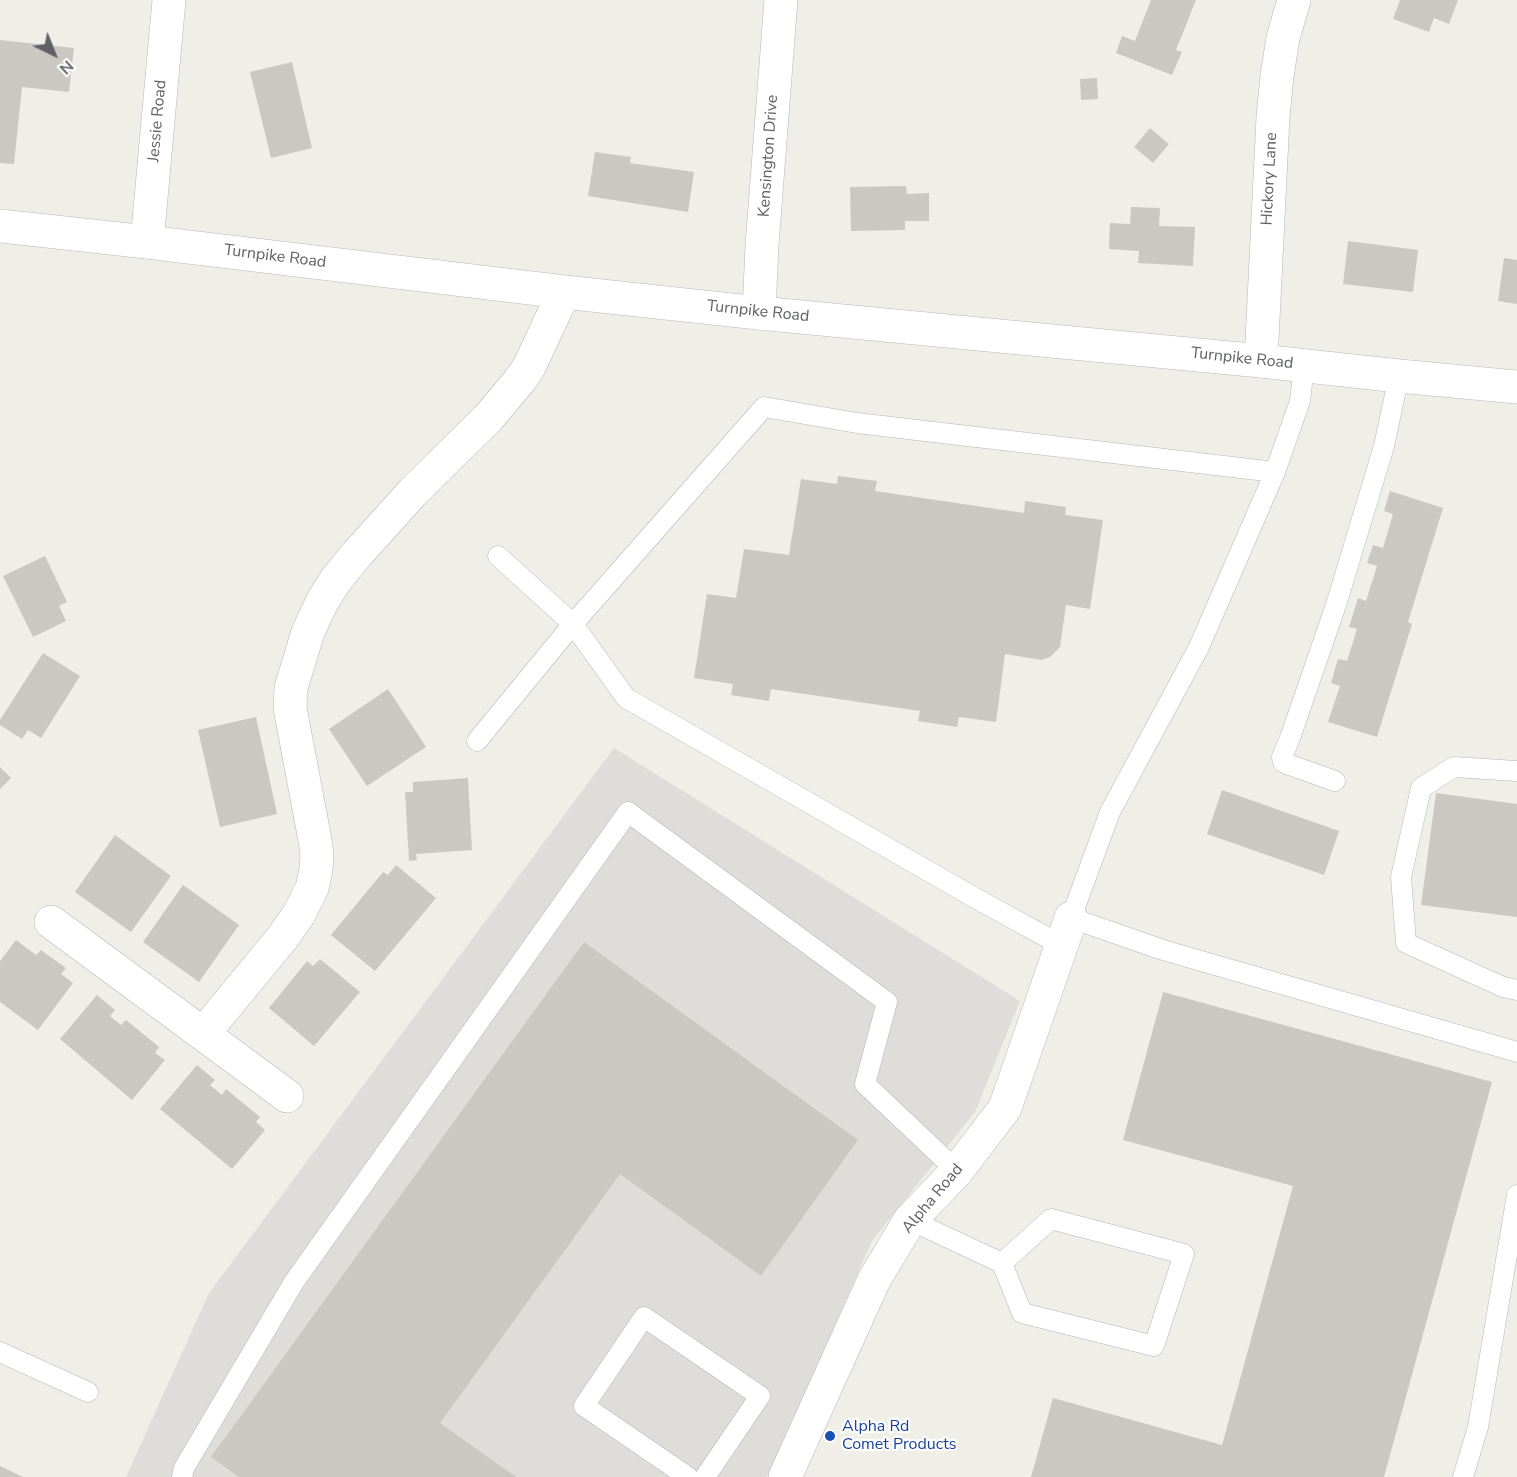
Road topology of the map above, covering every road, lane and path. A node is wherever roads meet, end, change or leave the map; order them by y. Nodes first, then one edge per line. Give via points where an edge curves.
1 (169, 0) edge
2 (781, 0) edge
3 (1294, 0) edge
4 (0, 226) edge
5 (147, 242) junction
6 (564, 292) junction
7 (759, 313) junction
8 (1261, 361) junction
9 (1304, 366) junction
10 (1399, 376) junction
11 (1517, 387) edge
12 (1275, 472) junction
13 (498, 556) dead end
14 (573, 624) junction
15 (477, 741) dead end
16 (1517, 771) edge
17 (1335, 781) dead end
18 (51, 922) dead end
19 (1066, 932) junction
20 (1517, 990) edge
21 (203, 1034) junction
22 (1517, 1052) edge
23 (287, 1096) dead end
24 (957, 1171) junction
25 (1517, 1195) edge
26 (910, 1220) junction
27 (1002, 1263) junction
28 (0, 1352) edge
29 (88, 1392) dead end
30 (182, 1477) edge
31 (688, 1477) edge
32 (705, 1477) edge
33 (785, 1477) edge
34 (1463, 1477) edge

1 - 5 street, Jessie Road
2 - 7 street, Kensington Drive
3 - 8 street, Hickory Lane via 1283,38 1273,117
4 - 5 street, Turnpike Road
5 - 6 street, Turnpike Road
6 - 7 street, Turnpike Road
6 - 21 street via 530,367 508,396 380,528 322,602 297,664 290,698 317,855 312,888 283,937
7 - 8 street, Turnpike Road
8 - 9 street, Turnpike Road
9 - 10 street, Turnpike Road
9 - 12 lane via 1300,401
10 - 11 street, Turnpike Road
10 - 17 lane via 1384,446 1336,605 1282,757 1287,764
12 - 14 lane via 857,423 764,407
12 - 19 lane via 1199,647 1110,812
13 - 14 lane
14 - 15 lane
14 - 19 lane via 626,698 977,899
16 - 20 lane via 1454,767 1421,788 1401,877 1406,943
18 - 21 street
19 - 22 lane via 1163,950
19 - 24 street, Alpha Road via 1005,1108
21 - 23 street
24 - 26 street, Alpha Road
24 - 30 lane via 865,1084 888,1002 628,812 294,1282
25 - 34 lane via 1478,1427
26 - 27 lane
26 - 33 street, Alpha Road via 874,1280
27 - 27 lane via 1051,1220 1184,1254 1154,1346 1022,1313
28 - 29 lane
31 - 32 lane via 584,1406 644,1317 760,1396

